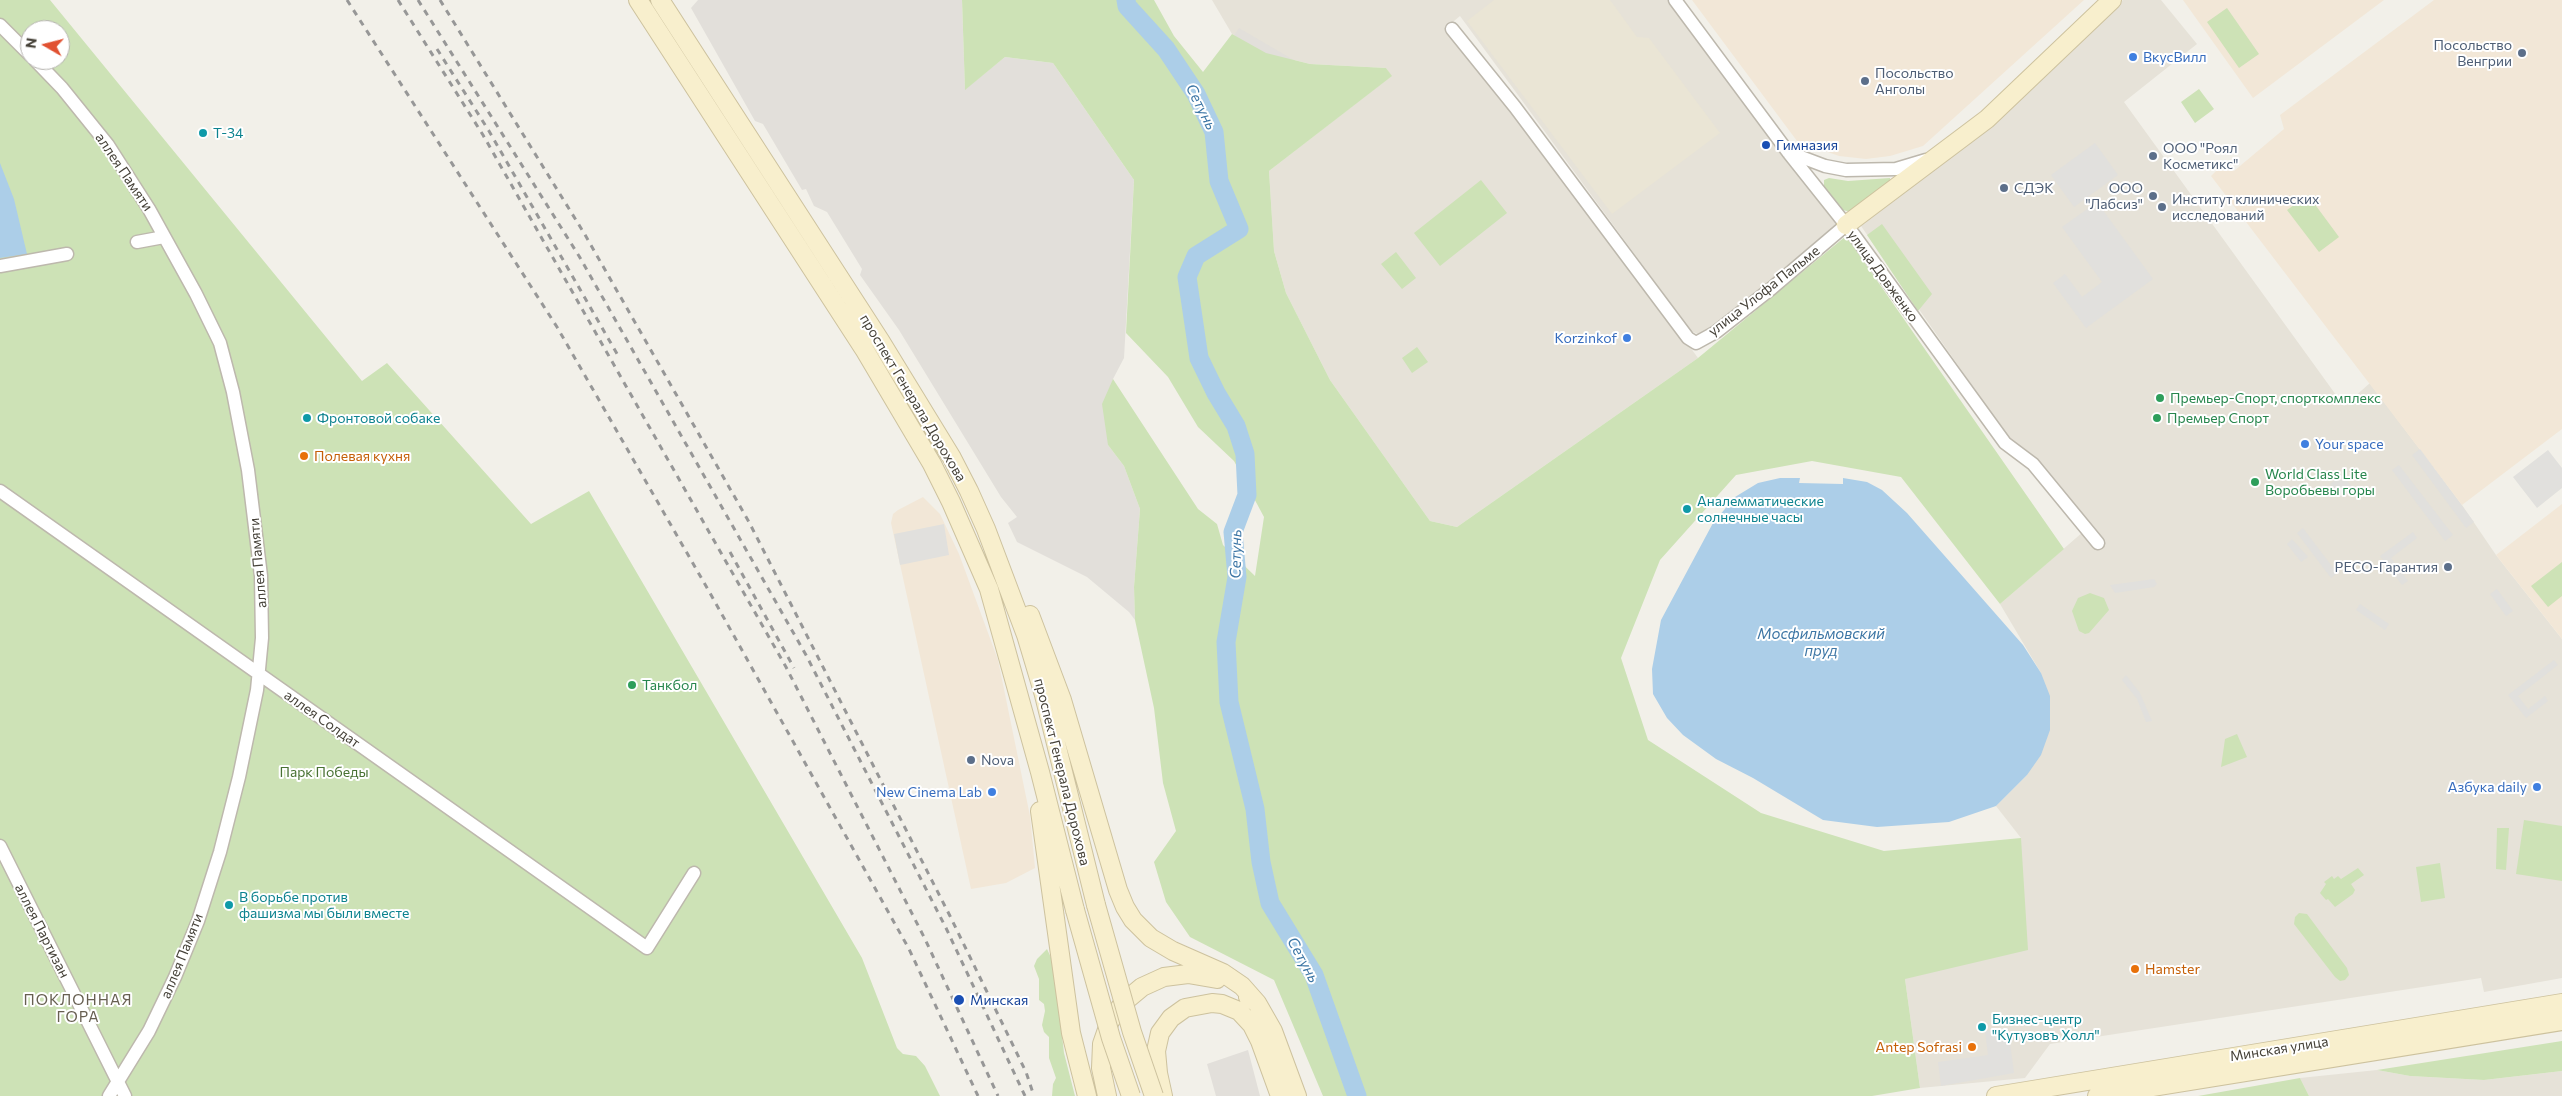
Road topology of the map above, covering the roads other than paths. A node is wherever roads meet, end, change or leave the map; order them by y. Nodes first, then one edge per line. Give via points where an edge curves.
1 (639, 0) edge
2 (1676, 0) edge
3 (2112, 0) edge
4 (665, 2) edge
5 (0, 25) edge
6 (1452, 28) dead end
7 (20, 44) edge
8 (45, 70) edge
9 (1788, 152) junction
10 (1946, 153) junction
11 (1846, 225) junction
12 (164, 237) junction
13 (137, 242) dead end
14 (67, 254) dead end
15 (0, 266) edge
16 (0, 491) edge
17 (990, 539) junction
18 (2098, 544) dead end
19 (259, 675) junction
20 (1026, 722) junction
21 (0, 846) edge
22 (694, 874) dead end
23 (2562, 1003) edge
24 (1257, 1004) junction
25 (2562, 1021) edge
26 (118, 1084) junction
27 (109, 1096) edge
28 (125, 1096) edge
29 (1087, 1096) edge
30 (1107, 1096) edge
31 (1131, 1096) edge
32 (1154, 1096) edge
33 (1164, 1096) edge
34 (1280, 1096) edge
35 (1297, 1096) edge
36 (1996, 1096) edge
37 (2097, 1096) edge

1 - 4 street via 652,9
1 - 20 main road, проспект Генерала Дорохова via 864,349 932,464 989,589
2 - 9 street, улица Довженко
3 - 10 main road, улица Улофа Пальме via 1988,119
4 - 17 main road, проспект Генерала Дорохова via 947,450
5 - 7 street
6 - 11 street, улица Улофа Пальме via 1688,338 1696,343 1716,332
8 - 12 street, аллея Памяти via 108,145
9 - 10 street via 1825,166 1870,171 1896,168
9 - 11 street, улица Довженко
10 - 11 main road, улица Улофа Пальме
11 - 18 street, улица Довженко via 2005,443 2033,464
12 - 13 street
12 - 19 street, аллея Памяти via 220,344 232,392 248,470 261,576
14 - 15 street
16 - 19 street, аллея Солдат
17 - 24 main road via 1021,594 1045,650 1125,907 1151,938 1173,952 1223,973 1242,986
17 - 32 main road, проспект Генерала Дорохова, bridge via 1026,635 1096,905
19 - 22 street, аллея Солдат via 646,948
19 - 26 street, аллея Памяти via 239,777 198,921 149,1031
20 - 29 main road via 1071,1033
20 - 31 main road, проспект Генерала Дорохова, bridge via 1106,1021
21 - 26 street, аллея Партизан
23 - 36 main road, Минская улица
24 - 30 main road via 1234,986 1200,974 1176,975 1142,987 1116,1011 1106,1032 1101,1068
24 - 35 main road via 1273,1031
25 - 37 main road, Минская улица
26 - 27 street, аллея Памяти
26 - 28 street, аллея Партизан
33 - 34 main road via 1158,1072 1157,1042 1171,1018 1194,1004 1222,1004 1239,1011 1252,1025

